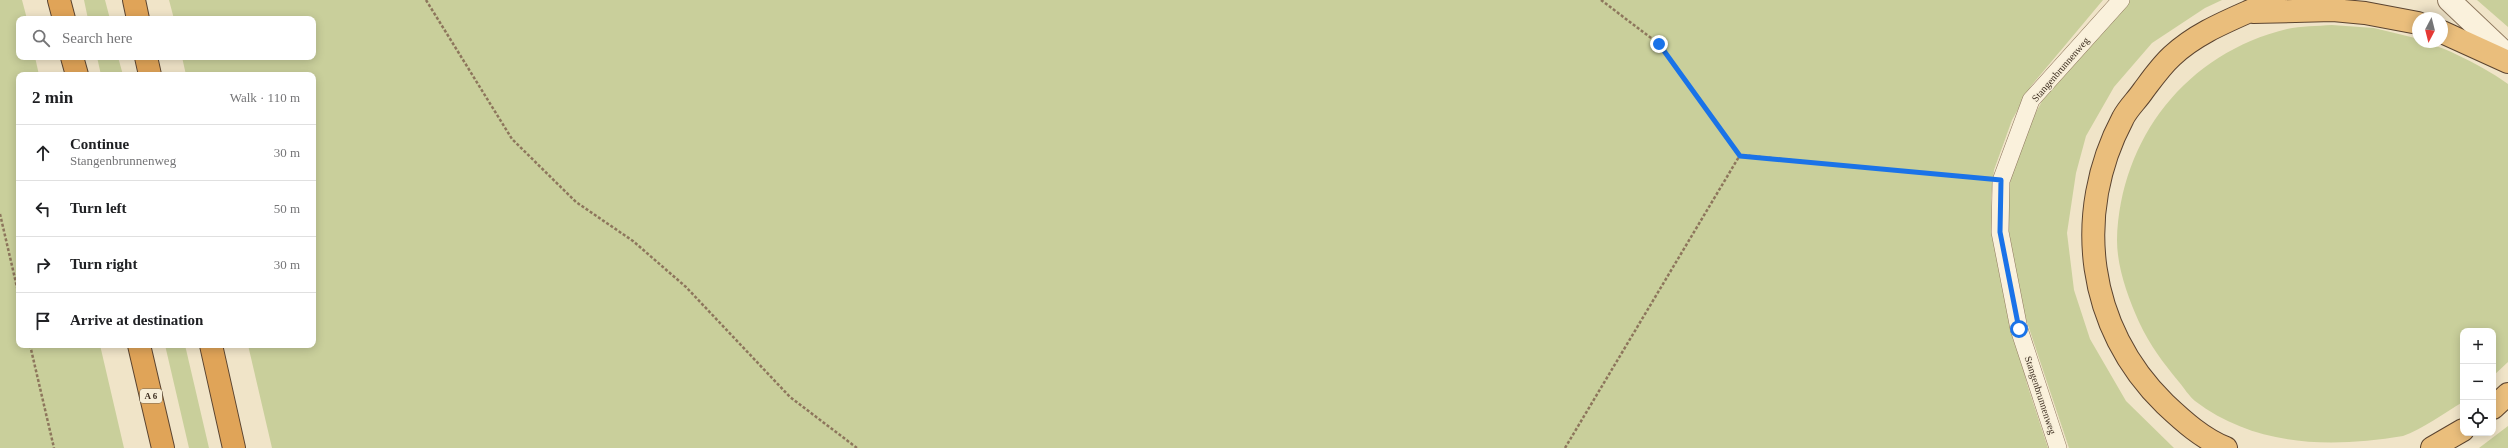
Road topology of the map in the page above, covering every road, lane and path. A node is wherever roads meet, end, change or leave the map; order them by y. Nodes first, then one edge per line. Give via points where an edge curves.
1 (60, 0) edge
2 (134, 0) edge
3 (426, 0) edge
4 (1601, 0) edge
5 (2121, 0) edge
6 (2274, 0) edge
7 (2449, 0) edge
8 (2248, 12) junction
9 (63, 16) edge
10 (137, 16) edge
11 (2412, 22) edge
12 (2448, 35) edge
13 (2508, 56) edge
14 (73, 60) edge
15 (147, 60) edge
16 (2508, 62) edge
17 (76, 72) edge
18 (149, 72) edge
19 (1740, 156) junction
20 (2001, 180) junction
21 (0, 214) edge
22 (16, 283) edge
23 (31, 348) edge
24 (140, 348) edge
25 (212, 348) edge
26 (2508, 394) edge
27 (2496, 405) edge
28 (2460, 432) edge
29 (54, 448) edge
30 (163, 448) edge
31 (234, 448) edge
32 (857, 448) edge
33 (1565, 448) edge
34 (2058, 448) edge
35 (2226, 448) edge
36 (2432, 448) edge

1 - 9 highway
2 - 10 highway
3 - 32 path via 512,139 576,202 633,242 686,287 790,397
4 - 19 path via 1659,44
5 - 20 lane, Stangenbrunnenweg via 2031,100
6 - 8 highway
7 - 13 street
8 - 11 highway via 2365,12
8 - 35 highway via 2205,31 2171,56 2124,117 2108,151 2097,192 2093,232 2102,305 2126,355 2148,387 2182,420 2214,443
12 - 16 highway
14 - 17 highway
15 - 18 highway
19 - 20 path
19 - 33 path
20 - 34 lane, Stangenbrunnenweg via 2000,232 2019,329
21 - 22 path
23 - 29 path
24 - 30 highway, A 6
25 - 31 highway
26 - 27 highway
28 - 36 highway

